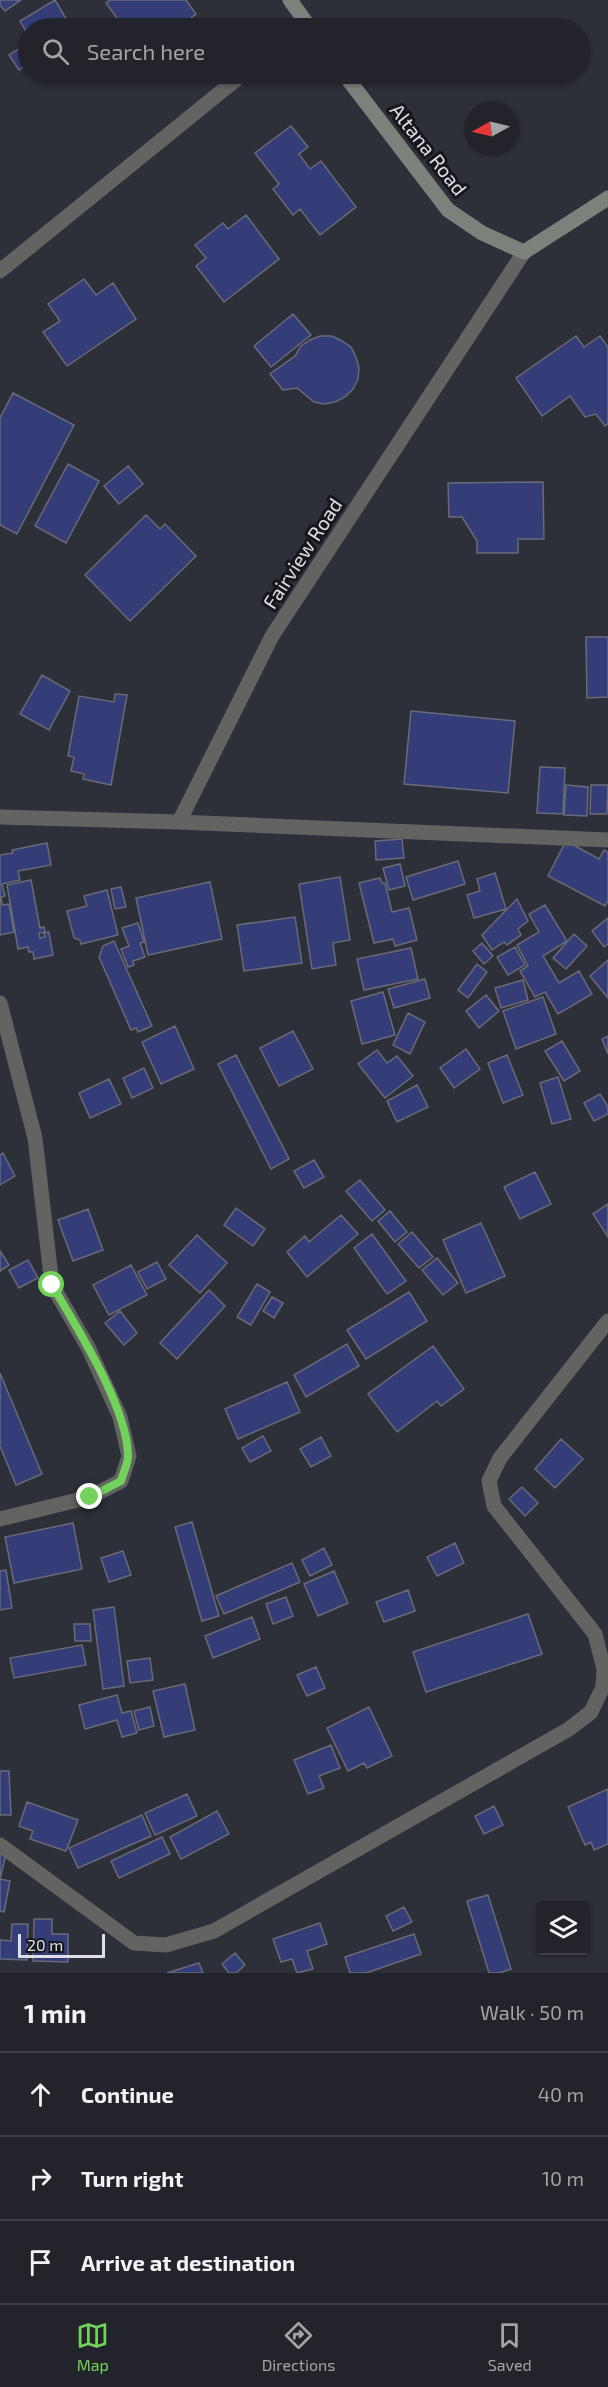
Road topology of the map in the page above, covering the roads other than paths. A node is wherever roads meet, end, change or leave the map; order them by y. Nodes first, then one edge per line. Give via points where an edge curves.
1 (290, 0) edge
2 (300, 18) edge
3 (231, 84) edge
4 (352, 84) edge
5 (608, 198) edge
6 (524, 252) junction
7 (0, 271) edge
8 (0, 817) edge
9 (179, 822) junction
10 (608, 840) edge
11 (0, 1003) edge
12 (608, 1322) edge
13 (0, 1519) edge
14 (0, 1845) edge

1 - 2 main road
3 - 7 street
4 - 6 main road, Altana Road via 448,210 482,233
5 - 6 main road, Fairview Road
6 - 9 street, Fairview Road via 272,636
8 - 9 street
9 - 10 street
11 - 13 street via 36,1138 52,1285 88,1347 116,1407 129,1456 121,1481 90,1497
12 - 14 street via 500,1458 489,1481 494,1506 596,1634 604,1669 603,1687 591,1712 214,1931 166,1945 134,1943

